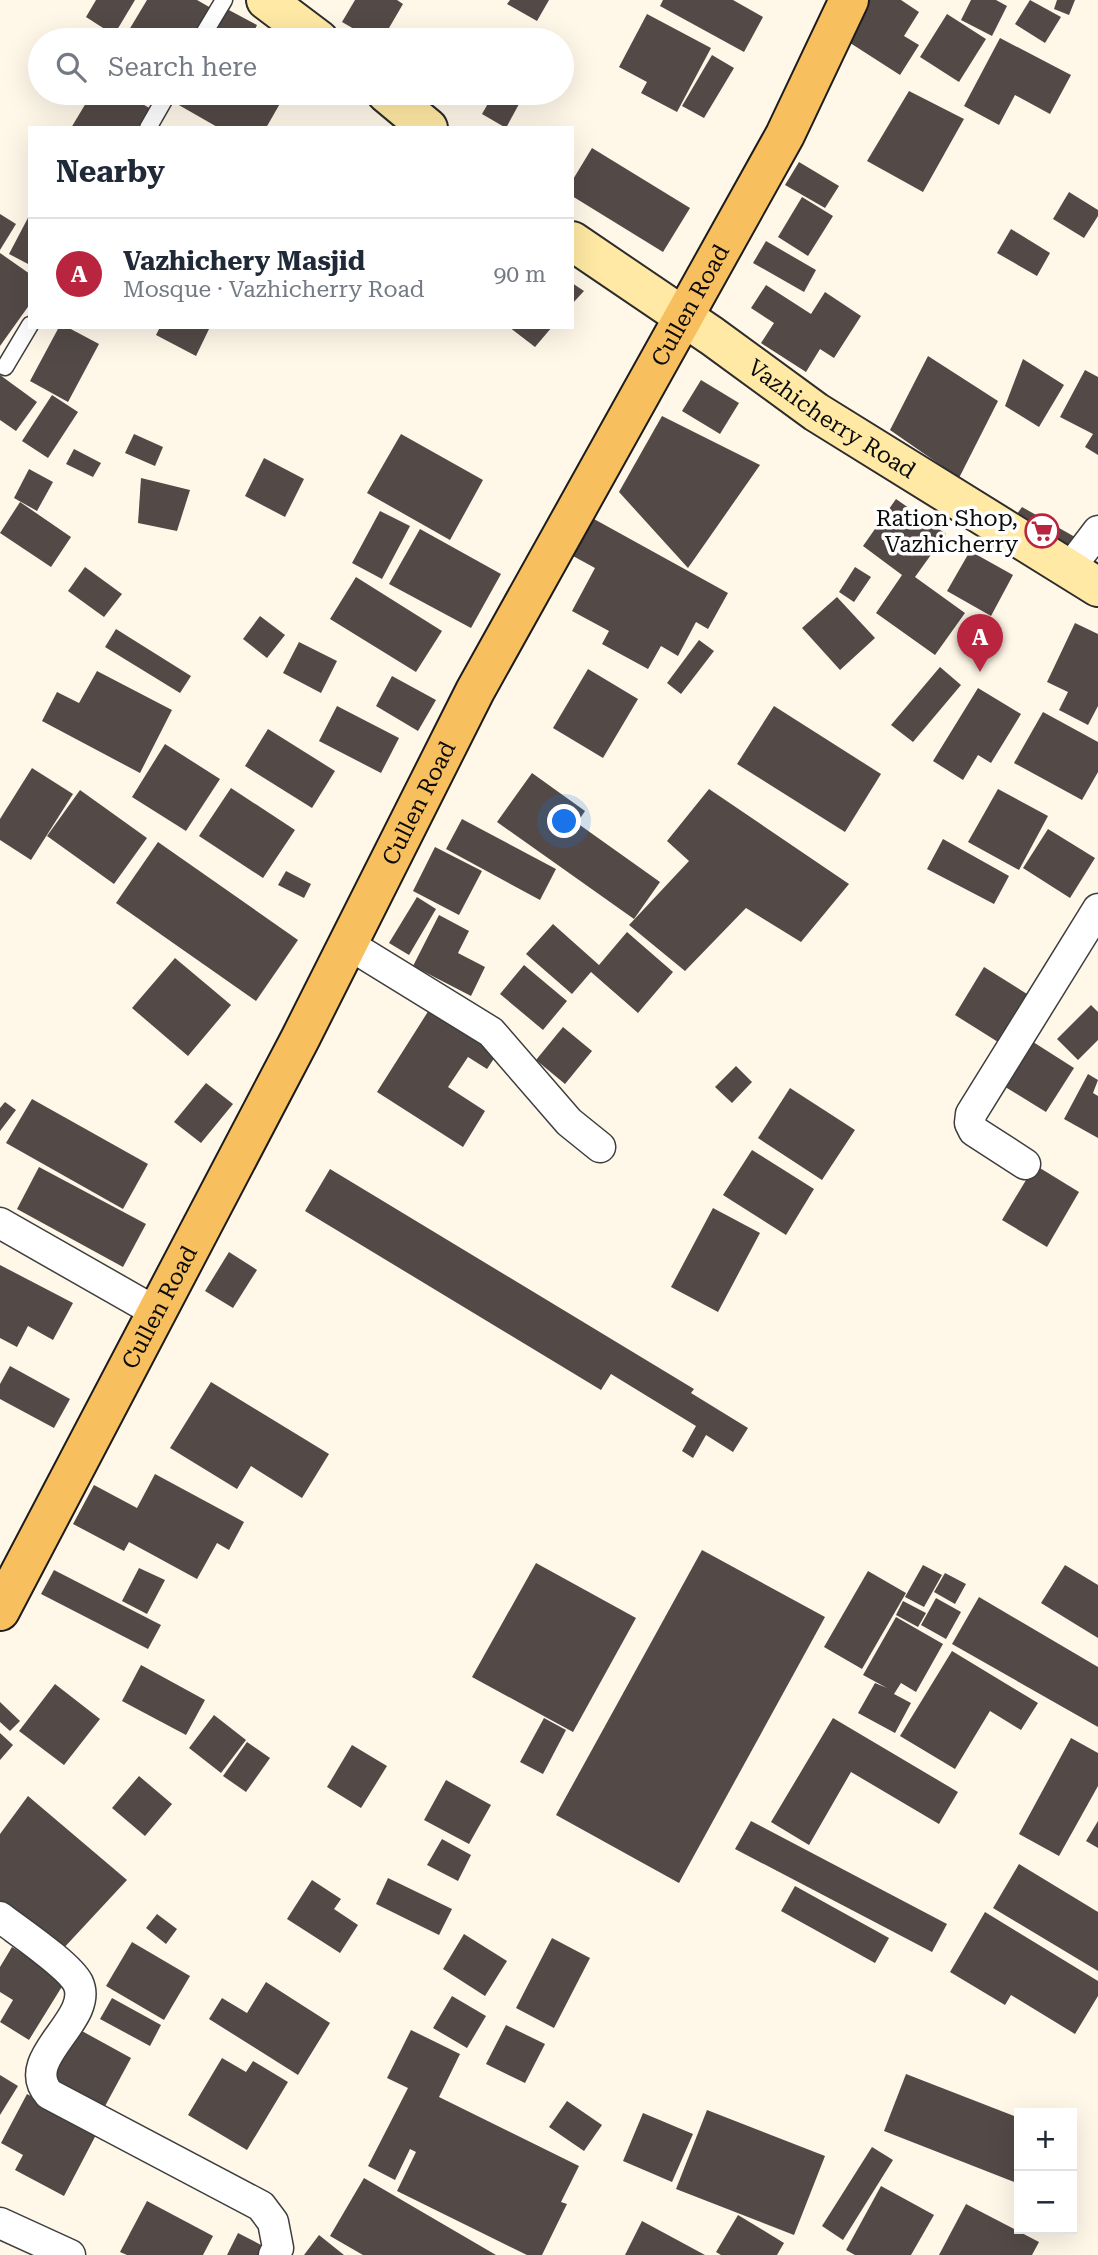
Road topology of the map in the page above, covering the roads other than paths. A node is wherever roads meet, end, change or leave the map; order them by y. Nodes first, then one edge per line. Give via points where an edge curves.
1 (224, 0) edge
2 (266, 0) edge
3 (849, 0) edge
4 (207, 28) edge
5 (302, 28) edge
6 (161, 105) edge
7 (400, 105) edge
8 (149, 126) edge
9 (426, 126) edge
10 (574, 242) edge
11 (685, 320) junction
12 (28, 329) edge
13 (5, 367) dead end
14 (1098, 531) edge
15 (1083, 578) edge
16 (1098, 909) edge
17 (348, 944) junction
18 (600, 1147) dead end
19 (1025, 1164) dead end
20 (0, 1223) edge
21 (156, 1312) junction
22 (0, 1611) edge
23 (0, 1917) edge
24 (0, 2223) edge
25 (70, 2255) edge
26 (274, 2255) edge

1 - 4 lane
2 - 5 main road
3 - 11 main road, Cullen Road via 785,135
6 - 8 lane
7 - 9 main road
10 - 11 main road, Vazhicherry Road
11 - 15 main road, Vazhicherry Road via 816,412
11 - 17 main road, Cullen Road via 475,691
12 - 13 lane
14 - 15 street
16 - 19 street via 971,1114 974,1131
17 - 18 street via 491,1032 569,1122
17 - 21 main road, Cullen Road
20 - 21 street
21 - 22 main road, Cullen Road
23 - 26 street via 67,1970 81,1994 39,2074 42,2086 49,2094 261,2206 273,2222 278,2248
24 - 25 street

